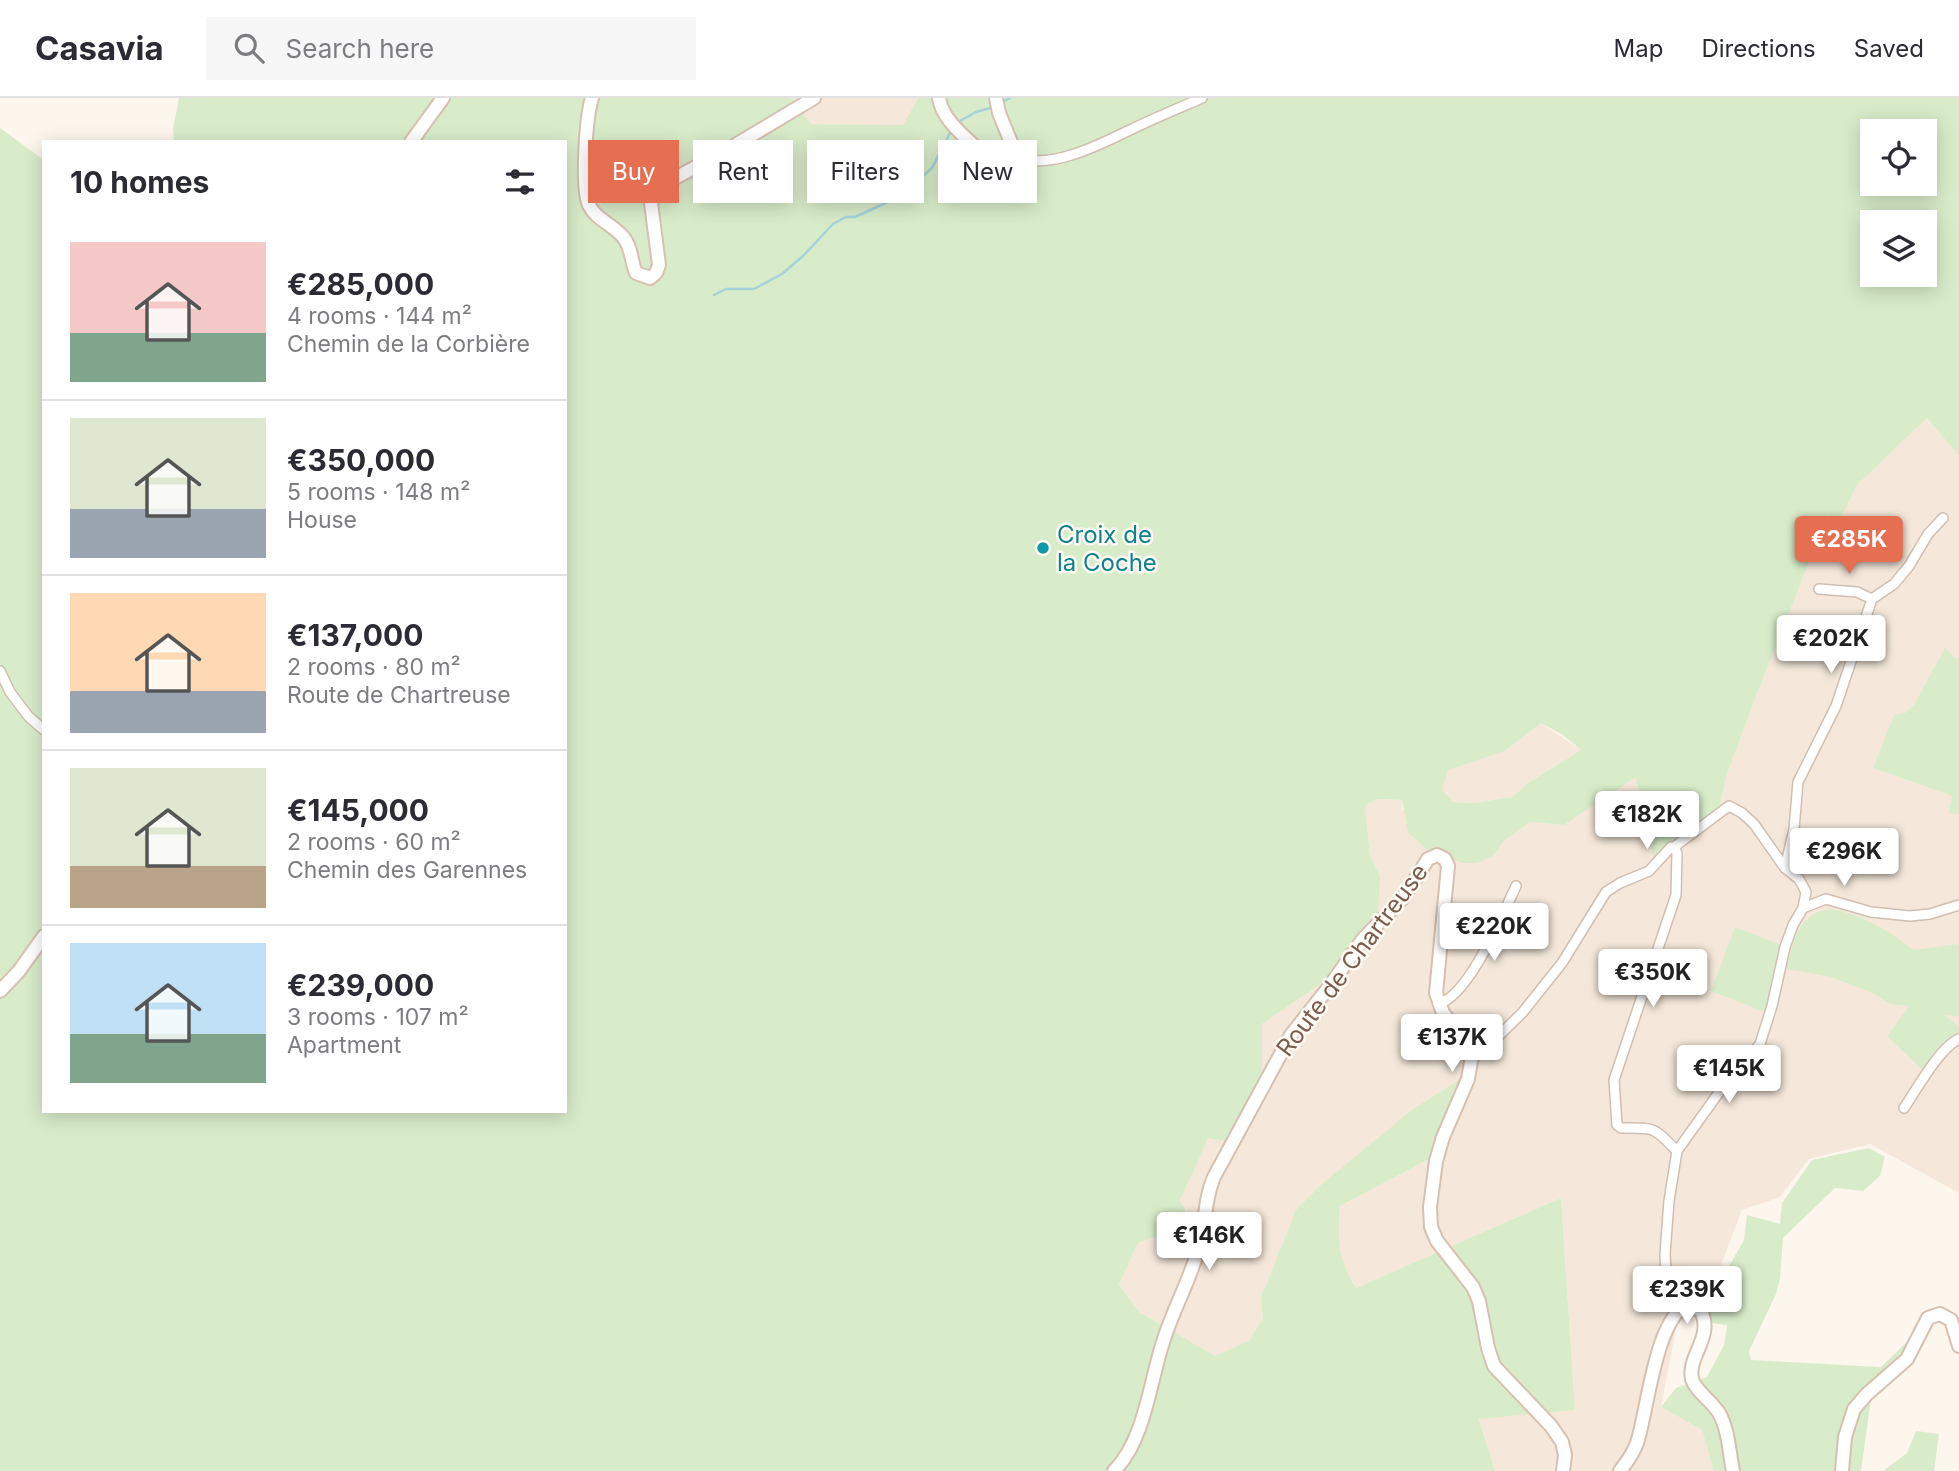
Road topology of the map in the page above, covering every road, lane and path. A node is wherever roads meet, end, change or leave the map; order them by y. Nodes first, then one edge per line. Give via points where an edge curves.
1 (443, 98) edge
2 (814, 98) edge
3 (939, 98) edge
4 (996, 98) edge
5 (1202, 98) edge
6 (592, 99) edge
7 (412, 140) edge
8 (969, 140) edge
9 (1010, 140) edge
10 (1037, 160) edge
11 (1943, 518) dead end
12 (1819, 589) dead end
13 (1872, 598) junction
14 (0, 671) edge
15 (42, 728) edge
16 (1674, 847) junction
17 (1785, 868) junction
18 (1516, 886) dead end
19 (1959, 905) edge
20 (1803, 908) junction
21 (42, 939) edge
22 (0, 991) edge
23 (1438, 1004) junction
24 (1959, 1039) edge
25 (1472, 1056) junction
26 (1903, 1108) dead end
27 (1677, 1150) junction
28 (1679, 1310) junction
29 (1959, 1346) edge
30 (1114, 1471) edge
31 (1563, 1471) edge
32 (1620, 1471) edge
33 (1733, 1471) edge
34 (1842, 1471) edge

1 - 7 street
2 - 6 street via 660,186 651,203 659,265 650,278 636,273 629,245 598,217 587,200
3 - 8 street via 946,116
4 - 9 street
5 - 10 street via 1107,142 1072,155
11 - 13 street via 1894,584
12 - 13 street
13 - 17 street via 1836,706 1798,782
14 - 15 street via 19,705
16 - 17 street via 1729,806 1754,824
16 - 25 street via 1649,870 1606,892 1562,963 1523,1012 1482,1052
16 - 27 street via 1676,895 1614,1080 1617,1125 1655,1129
17 - 20 street via 1806,892
18 - 23 street via 1475,968 1454,996
19 - 20 street via 1910,916 1871,912 1826,899
20 - 27 street via 1785,947 1760,1044
21 - 22 street
23 - 25 street via 1466,1040
23 - 30 street, Route de Chartreuse via 1436,980 1448,866 1437,855 1428,859 1403,898 1363,939 1291,1035 1214,1177 1193,1268 1165,1336 1136,1436
24 - 26 street via 1939,1055
25 - 31 street via 1468,1079 1436,1161 1431,1227 1474,1287 1494,1366 1562,1442 1566,1455
27 - 28 street via 1665,1254 1667,1292
28 - 32 street via 1654,1369 1636,1446
28 - 33 street via 1693,1306 1703,1315 1705,1327 1693,1381 1724,1423
29 - 34 street via 1948,1317 1928,1318 1907,1359 1854,1409 1845,1437

